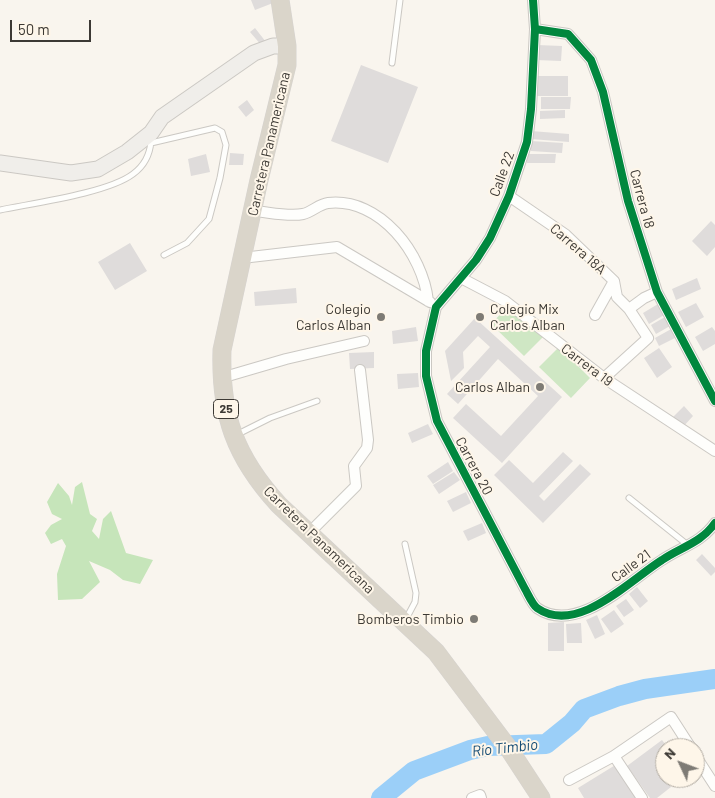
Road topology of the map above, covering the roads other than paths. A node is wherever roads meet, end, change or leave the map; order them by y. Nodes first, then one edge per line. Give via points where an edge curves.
1 (280, 0) edge
2 (400, 0) edge
3 (533, 0) edge
4 (534, 28) junction
5 (288, 46) junction
6 (392, 63) dead end
7 (151, 138) junction
8 (0, 163) edge
9 (509, 196) junction
10 (0, 210) edge
11 (253, 211) junction
12 (164, 256) dead end
13 (242, 258) junction
14 (461, 278) junction
15 (614, 281) junction
16 (657, 292) junction
17 (432, 304) junction
18 (628, 309) junction
19 (595, 315) dead end
20 (364, 341) dead end
21 (360, 370) dead end
22 (222, 378) junction
23 (604, 378) junction
24 (318, 401) dead end
25 (715, 401) edge
26 (234, 436) junction
27 (715, 450) edge
28 (629, 498) dead end
29 (715, 523) edge
30 (309, 533) junction
31 (405, 544) dead end
32 (690, 546) junction
33 (555, 616) joint
34 (405, 622) junction
35 (685, 738) edge
36 (614, 756) junction
37 (705, 770) edge
38 (569, 780) dead end
39 (715, 786) edge
40 (541, 798) edge
41 (642, 798) edge

1 - 5 highway, Carretera Panamericana / 25
2 - 6 lane
3 - 4 street, Calle 22
4 - 9 street, Calle 22 via 527,142
4 - 16 street, Carrera 18 via 568,34 591,60 603,92 628,202
5 - 7 main road via 273,46 254,53 162,117
5 - 11 highway, Carretera Panamericana / 25 via 288,65
7 - 8 main road via 98,169 71,173
7 - 10 lane via 142,166 114,186
7 - 12 lane via 215,128 222,132 226,145 209,219 187,243
9 - 14 street, Calle 22 via 490,238
9 - 15 street, Carrera 18A via 566,234
11 - 13 highway, Carretera Panamericana / 25
11 - 17 street via 303,214 326,203 356,205 391,225 414,259
13 - 17 street via 337,247
13 - 22 highway, Carretera Panamericana / 25 via 222,350
14 - 17 street, Calle 22
14 - 23 street, Carrera 19 via 505,302
15 - 18 street, Carrera 18A via 617,298
15 - 19 street
16 - 18 street
16 - 25 street, Carrera 18
17 - 33 street, Carrera 20 via 426,376 436,421 525,589 536,607
18 - 23 street, Carrera 18A via 648,338
20 - 22 street
21 - 30 street via 368,440 367,448 354,466 356,486
22 - 26 highway, Carretera Panamericana / 25
23 - 27 street, Carrera 19
24 - 26 lane via 270,418
26 - 30 highway, Carretera Panamericana / 25 via 244,461 260,484
28 - 32 lane
29 - 32 street, Calle 21
30 - 34 highway, Carretera Panamericana / 25
31 - 34 lane via 416,593
32 - 33 street, Calle 21 via 663,559 586,611
34 - 40 highway, Carretera Panamericana / 25 via 436,652
35 - 36 street via 671,717
36 - 38 street
36 - 41 street
37 - 39 street

